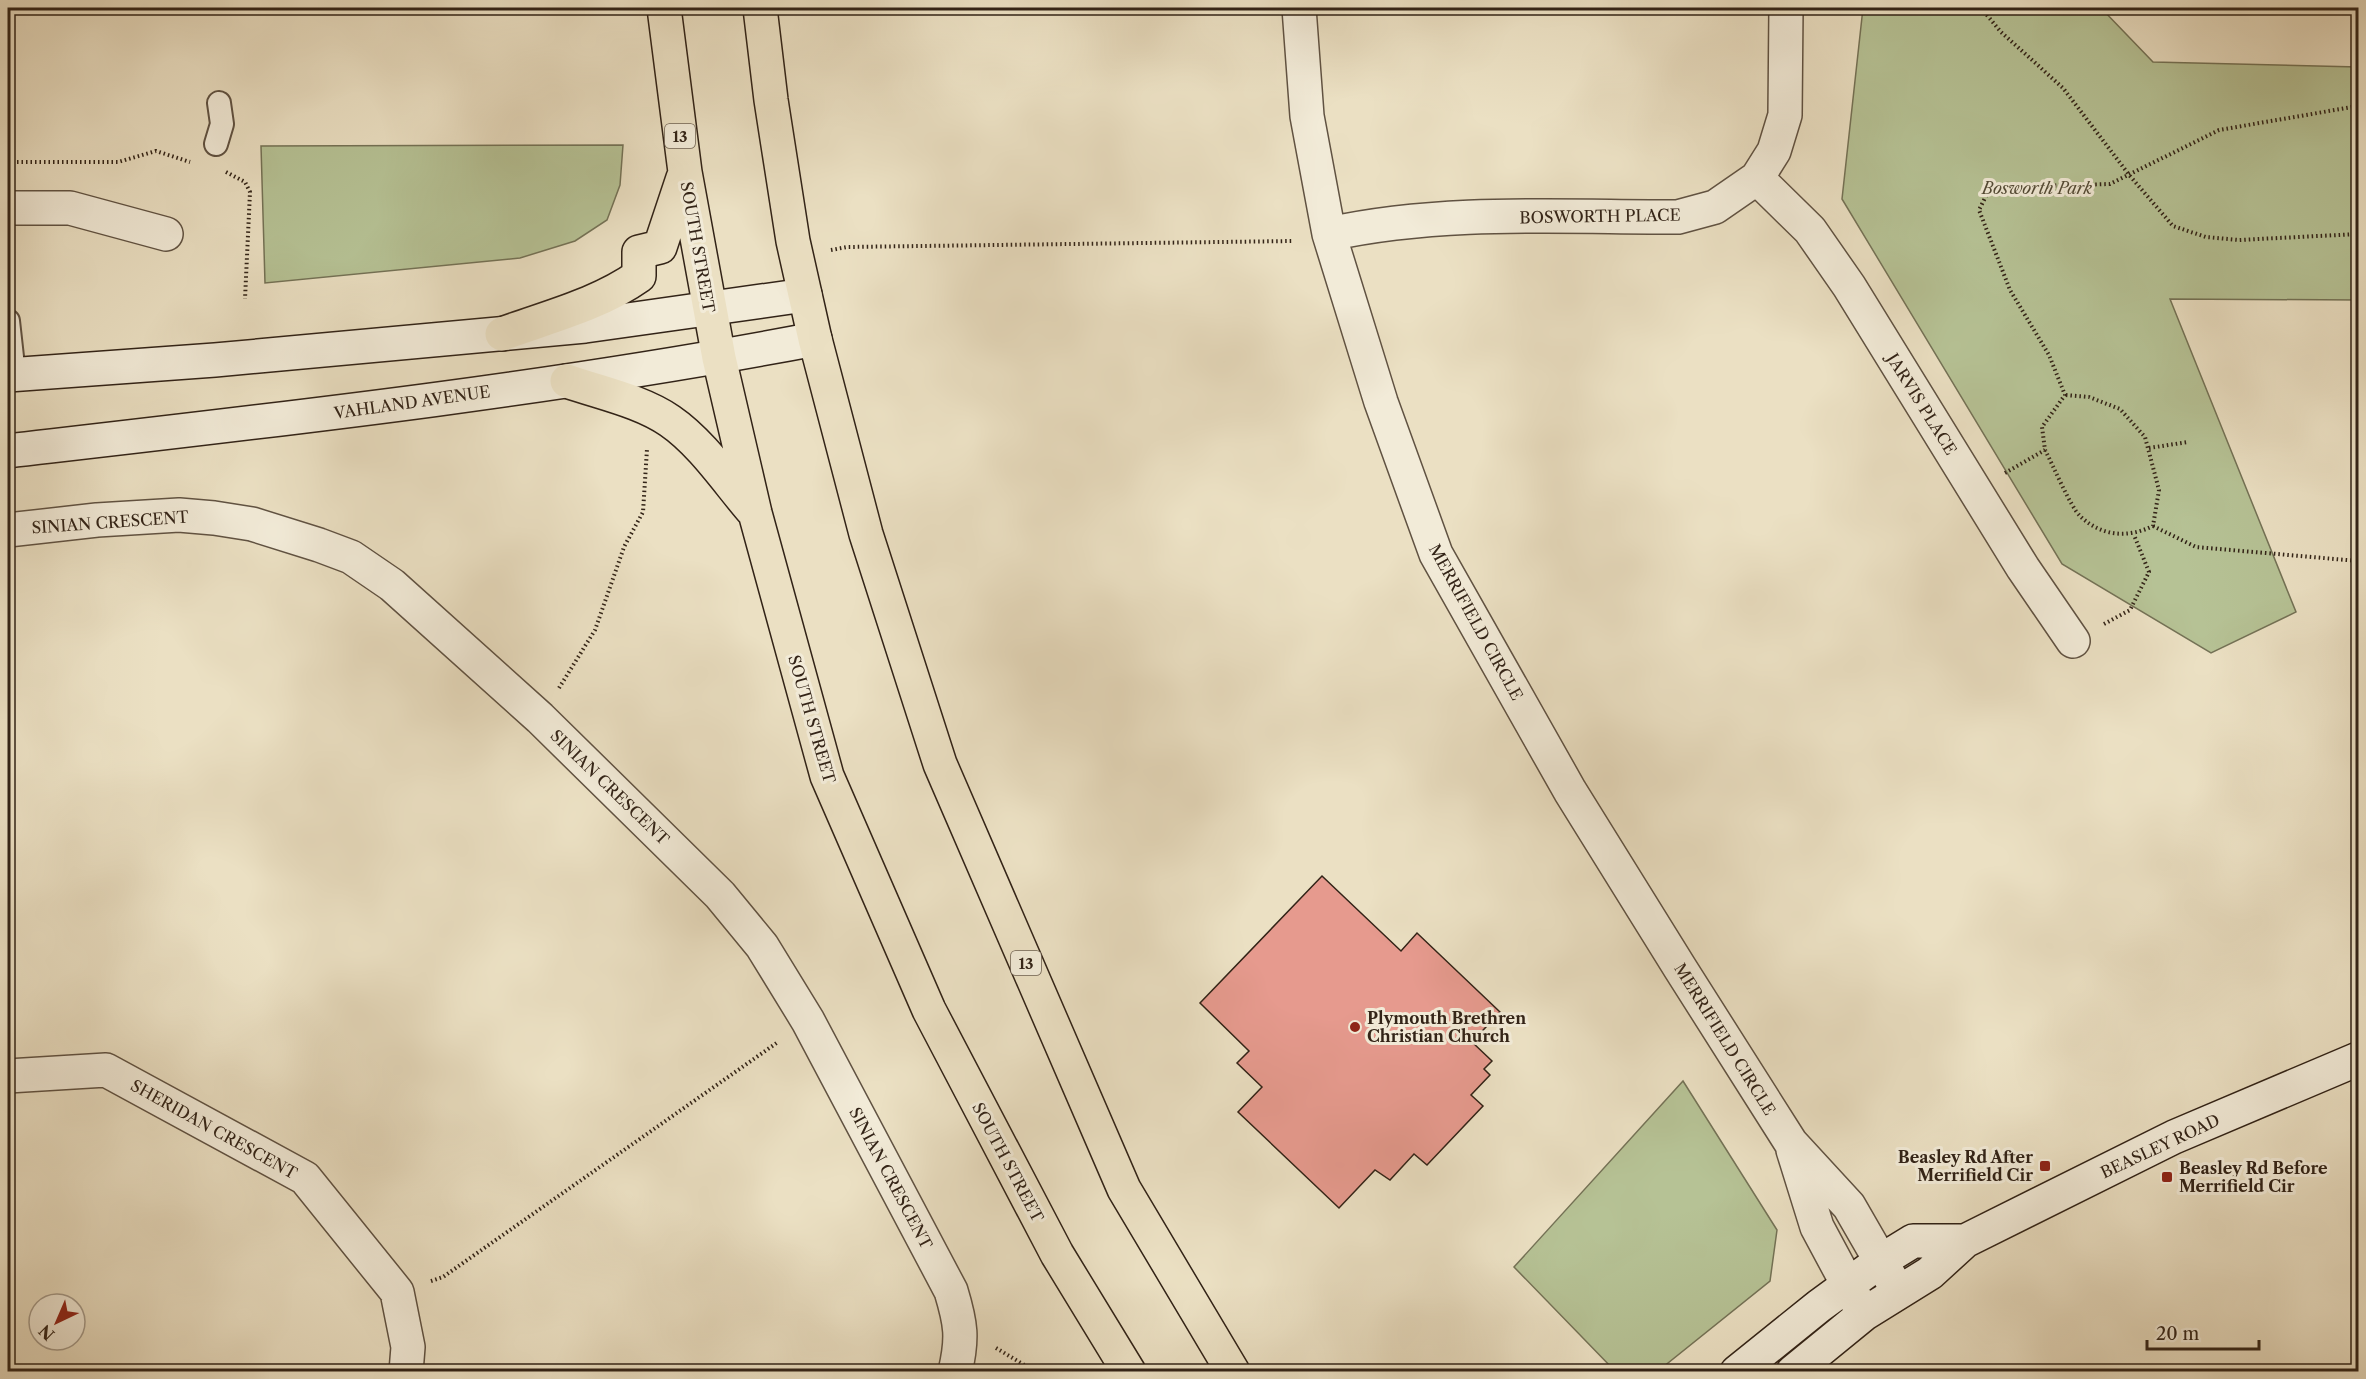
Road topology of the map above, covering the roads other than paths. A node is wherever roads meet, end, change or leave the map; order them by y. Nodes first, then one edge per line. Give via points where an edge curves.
1 (664, 8) edge
2 (760, 8) edge
3 (1299, 8) edge
4 (1786, 8) edge
5 (219, 102) dead end
6 (216, 144) dead end
7 (685, 172) junction
8 (1757, 178) junction
9 (8, 208) edge
10 (166, 234) dead end
11 (1329, 234) junction
12 (805, 295) junction
13 (710, 309) junction
14 (8, 321) edge
15 (502, 334) junction
16 (815, 339) junction
17 (719, 358) junction
18 (11, 375) edge
19 (567, 381) junction
20 (8, 451) edge
21 (755, 513) junction
22 (8, 530) edge
23 (2073, 641) road end
24 (2358, 1059) edge
25 (8, 1076) edge
26 (1791, 1143) junction
27 (1965, 1241) junction
28 (1882, 1260) junction
29 (1847, 1286) junction
30 (1898, 1291) junction
31 (1864, 1314) junction
32 (958, 1357) edge
33 (405, 1371) edge
34 (1129, 1371) edge
35 (1233, 1371) edge
36 (1737, 1371) edge
37 (1793, 1371) edge

1 - 7 highway, SOUTH STREET / 13
2 - 12 highway, 13
3 - 11 street, MERRIFIELD CIRCLE via 1307,116
4 - 8 street, BOSWORTH PLACE via 1785,115 1774,151
5 - 6 lane via 222,124
7 - 13 highway, SOUTH STREET / 13
7 - 15 highway via 660,247 639,252 639,276 596,300
8 - 11 street, BOSWORTH PLACE via 1715,207 1678,217 1430,218
8 - 23 street, JARVIS PLACE via 1810,230 1849,286 2023,568
9 - 10 street via 70,208
11 - 26 street, MERRIFIELD CIRCLE via 1381,402 1436,554 1570,791
12 - 13 street
12 - 16 highway, 13
13 - 15 street
13 - 17 highway, SOUTH STREET / 13
14 - 18 lane
15 - 18 street
16 - 17 street, VAHLAND AVENUE
16 - 35 highway, 13 via 866,534 940,764 1124,1189
17 - 19 street, VAHLAND AVENUE
17 - 21 highway, SOUTH STREET / 13
19 - 20 street, VAHLAND AVENUE
19 - 21 highway via 653,411 687,435
21 - 34 highway, SOUTH STREET / 13 via 831,787 929,1010 1057,1254
22 - 32 street, SINIAN CRESCENT via 179,515 252,524 351,558 392,585 540,718 720,895 762,946 808,1022 951,1291 961,1322
24 - 27 street, BEASLEY ROAD via 2174,1137
25 - 33 street, SHERIDAN CRESCENT via 106,1070 305,1179 396,1292 408,1347
26 - 28 street, MERRIFIELD CIRCLE via 1849,1206
26 - 29 street, MERRIFIELD CIRCLE via 1817,1227
27 - 28 street, BEASLEY ROAD via 1913,1241
27 - 30 street, BEASLEY ROAD via 1930,1273
28 - 29 street, BEASLEY ROAD
28 - 30 street, MERRIFIELD CIRCLE
29 - 31 street, MERRIFIELD CIRCLE
29 - 36 street, BEASLEY ROAD
30 - 31 street, BEASLEY ROAD
31 - 37 street, BEASLEY ROAD

